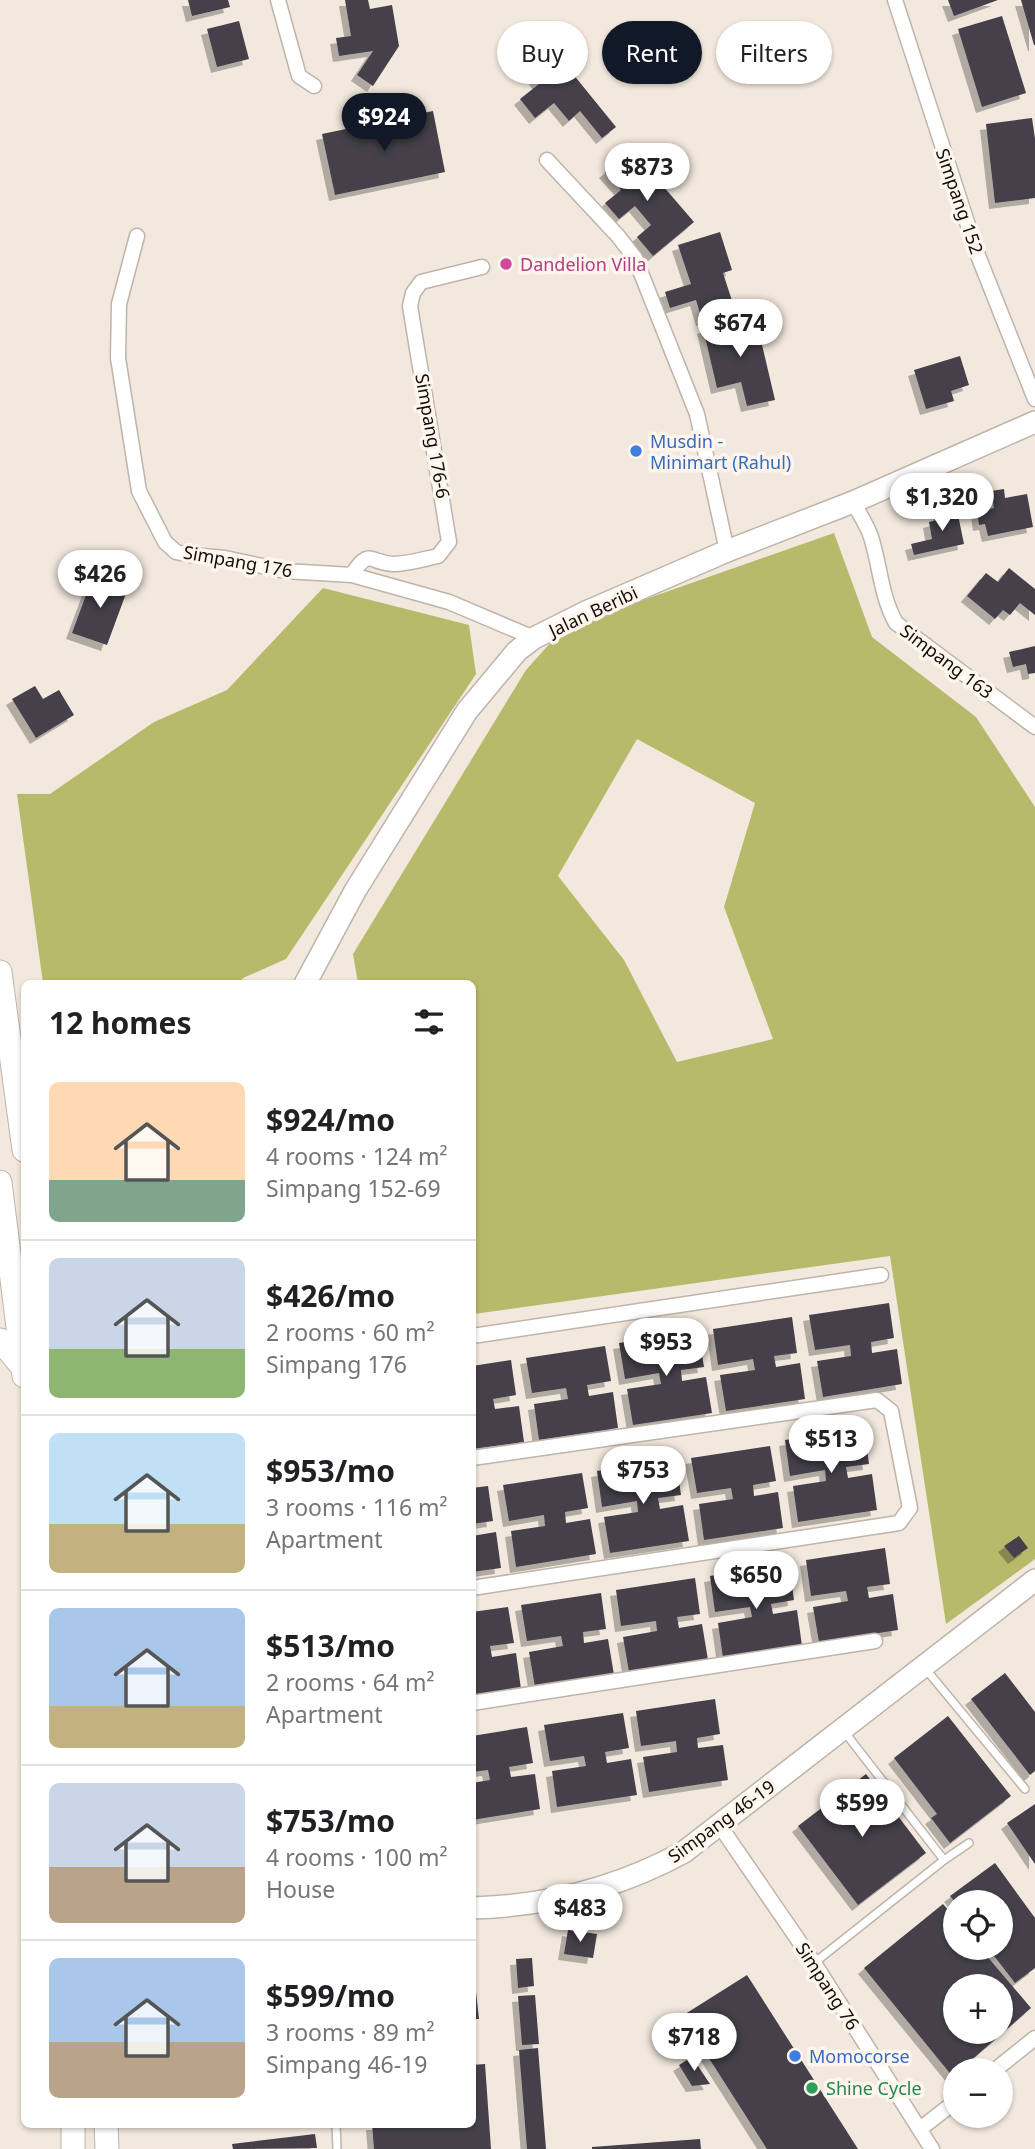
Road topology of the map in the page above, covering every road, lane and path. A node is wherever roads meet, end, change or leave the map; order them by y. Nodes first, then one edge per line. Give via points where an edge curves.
1 (278, 0) edge
2 (895, 0) edge
3 (314, 86) dead end
4 (547, 160) dead end
5 (137, 236) dead end
6 (482, 267) dead end
7 (1035, 399) edge
8 (1035, 422) edge
9 (853, 502) junction
10 (727, 551) junction
11 (352, 575) junction
12 (534, 638) junction
13 (1035, 726) edge
14 (0, 972) edge
15 (307, 980) edge
16 (13, 1064) junction
17 (21, 1096) edge
18 (21, 1127) edge
19 (0, 1182) edge
20 (12, 1254) edge
21 (881, 1275) dead end
22 (476, 1335) edge
23 (0, 1340) edge
24 (21, 1340) edge
25 (21, 1365) edge
26 (476, 1457) edge
27 (1035, 1580) edge
28 (476, 1587) edge
29 (875, 1641) dead end
30 (924, 1667) junction
31 (476, 1702) edge
32 (842, 1730) junction
33 (1025, 1789) dead end
34 (720, 1826) junction
35 (969, 1843) dead end
36 (944, 1860) junction
37 (476, 1908) edge
38 (814, 1964) junction
39 (1035, 2038) edge
40 (1010, 2058) edge
41 (943, 2111) edge
42 (73, 2128) edge
43 (106, 2128) edge
44 (336, 2128) edge
45 (920, 2129) junction
46 (73, 2149) edge
47 (107, 2149) edge
48 (337, 2149) edge
49 (932, 2149) edge

1 - 3 street via 299,76
2 - 7 street, Simpang 152 via 977,253
4 - 10 street via 635,257 697,414
5 - 11 street, Simpang 176 via 119,304 118,358 139,491 165,542 190,555 285,571
6 - 11 street, Simpang 176-6 via 421,282 410,306 449,542 438,556 395,564 373,557 360,562
8 - 9 main road, Jalan Beribi
9 - 10 main road, Jalan Beribi
9 - 13 street, Simpang 163 via 871,535 896,623
10 - 12 main road, Jalan Beribi
11 - 12 street, Simpang 176 via 449,602
12 - 15 main road, Jalan Beribi via 517,651 467,711 355,891
14 - 16 main road
16 - 17 main road
16 - 18 main road
19 - 20 main road
20 - 24 main road
21 - 22 street
23 - 25 main road
26 - 28 street via 877,1400 891,1411 910,1508 899,1523
27 - 30 main road, Simpang 46-19
29 - 31 street
30 - 32 main road, Simpang 46-19
30 - 33 lane
32 - 34 main road, Simpang 46-19
32 - 36 lane
34 - 37 main road, Simpang 46-19 via 684,1852 610,1886 530,1905
34 - 38 street, Simpang 76
35 - 36 lane
36 - 38 lane
38 - 45 street, Simpang 76
39 - 40 street
41 - 45 street
42 - 46 main road
43 - 47 main road
44 - 48 lane
45 - 49 street, Simpang 76

